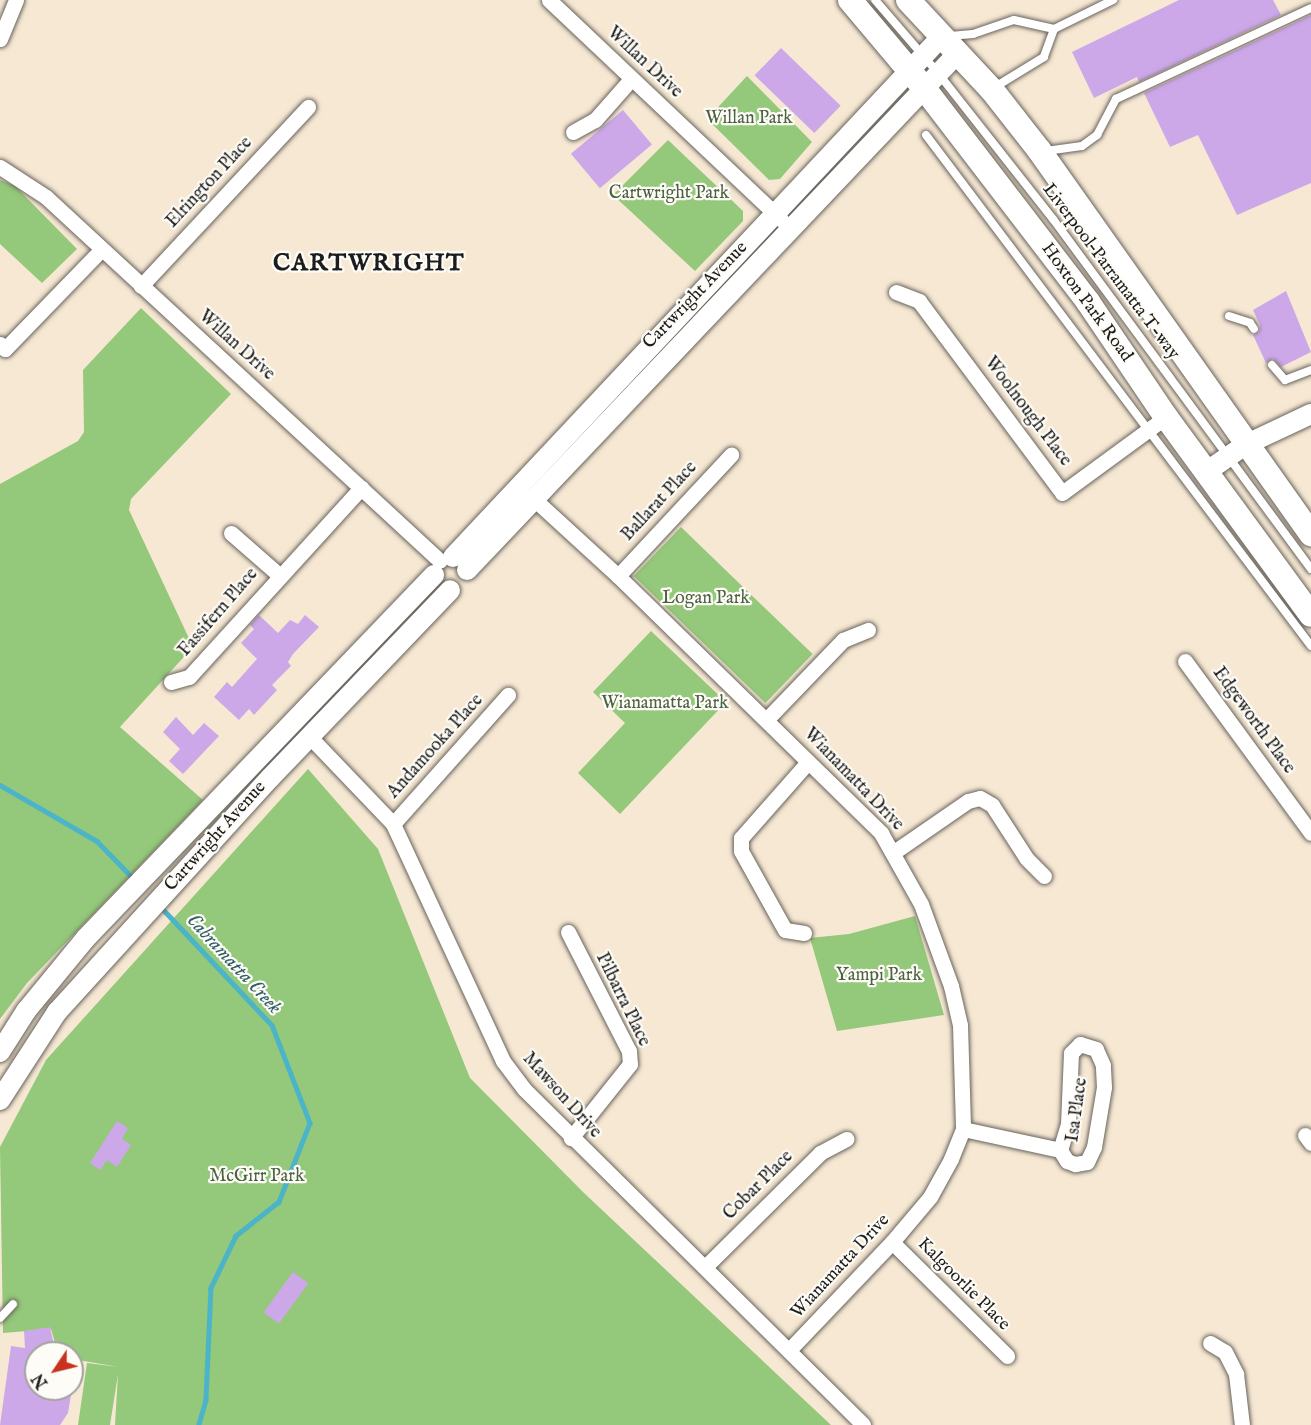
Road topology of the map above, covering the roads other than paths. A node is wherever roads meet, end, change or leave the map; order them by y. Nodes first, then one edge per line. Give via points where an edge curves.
1 (15, 0) edge
2 (549, 0) edge
3 (850, 0) edge
4 (875, 0) edge
5 (908, 0) edge
6 (1113, 0) edge
7 (1311, 8) edge
8 (1054, 29) junction
9 (0, 39) edge
10 (950, 44) junction
11 (923, 72) junction
12 (631, 79) junction
13 (992, 90) junction
14 (308, 107) dead end
15 (573, 132) dead end
16 (927, 135) dead end
17 (1039, 150) junction
18 (0, 167) edge
19 (775, 213) junction
20 (791, 228) junction
21 (101, 250) junction
22 (141, 286) junction
23 (896, 292) dead end
24 (1228, 316) dead end
25 (1254, 329) dead end
26 (2, 349) edge
27 (1272, 365) dead end
28 (1311, 370) edge
29 (1311, 414) edge
30 (1158, 423) junction
31 (1237, 451) junction
32 (731, 455) dead end
33 (1206, 472) junction
34 (361, 488) junction
35 (534, 499) junction
36 (491, 516) junction
37 (1310, 531) edge
38 (231, 533) dead end
39 (448, 565) junction
40 (1311, 569) edge
41 (279, 575) junction
42 (618, 576) junction
43 (1311, 615) edge
44 (868, 630) dead end
45 (1311, 646) edge
46 (1185, 661) dead end
47 (171, 682) dead end
48 (508, 695) dead end
49 (314, 697) junction
50 (767, 718) junction
51 (310, 737) junction
52 (267, 748) junction
53 (808, 762) junction
54 (393, 824) junction
55 (1311, 833) edge
56 (894, 852) junction
57 (1044, 876) dead end
58 (568, 932) dead end
59 (804, 933) dead end
60 (0, 1052) edge
61 (0, 1100) edge
62 (963, 1129) junction
63 (571, 1138) junction
64 (846, 1139) dead end
65 (1060, 1150) junction
66 (892, 1242) junction
67 (705, 1267) junction
68 (13, 1304) dead end
69 (0, 1318) edge
70 (1210, 1343) dead end
71 (789, 1350) junction
72 (1006, 1356) dead end
73 (863, 1425) edge
74 (1242, 1425) edge

1 - 9 street
2 - 12 street, Willan Drive
3 - 11 main road, Hoxton Park Road
4 - 11 lane, Liverpool–Parramatta T-way
5 - 10 main road
6 - 8 lane
7 - 17 lane via 1116,99 1096,135 1083,146
8 - 10 lane via 1014,20
8 - 13 lane via 1044,57
10 - 11 street, Cartwright Avenue
10 - 13 main road
11 - 19 street, Cartwright Avenue
11 - 20 street, Cartwright Avenue
11 - 30 main road, Hoxton Park Road via 1088,302
11 - 31 lane, Liverpool–Parramatta T-way via 1053,219
12 - 15 street via 595,120
12 - 19 street, Willan Drive
13 - 17 main road
14 - 22 street, Elrington Place
16 - 30 lane
17 - 31 main road
18 - 21 street, Willan Drive via 46,197
19 - 20 street, Willan Drive
19 - 36 street, Cartwright Avenue
20 - 35 street, Cartwright Avenue
21 - 22 street, Willan Drive
21 - 26 street
22 - 34 street, Willan Drive
23 - 30 street, Woolnough Place via 919,301 1062,493
24 - 25 lane via 1250,323
27 - 28 lane via 1285,380
29 - 31 street
30 - 33 main road, Hoxton Park Road
30 - 45 lane
31 - 33 street
31 - 37 main road
31 - 40 lane, Liverpool–Parramatta T-way
32 - 42 street, Ballarat Place
33 - 43 main road, Hoxton Park Road
34 - 39 street, Willan Drive
34 - 41 street, Fassifern Place
35 - 36 street via 521,498
35 - 39 street, Cartwright Avenue
35 - 42 street, Wianamatta Drive
36 - 39 street, Cartwright Avenue
38 - 41 street, Fassifern Place
39 - 49 street, Cartwright Avenue
39 - 51 street, Cartwright Avenue via 463,584 450,590
41 - 47 street, Fassifern Place via 189,677
42 - 50 street, Wianamatta Drive
44 - 50 street via 843,640
46 - 55 street, Edgeworth Place
48 - 54 street, Andamooka Place
49 - 51 street
49 - 52 street, Cartwright Avenue
50 - 53 street, Wianamatta Drive
51 - 52 street
51 - 54 street, Mawson Drive
51 - 61 street, Cartwright Avenue via 90,974 33,1043
52 - 60 street, Cartwright Avenue via 86,938 26,1011
53 - 56 street, Wianamatta Drive via 855,805
53 - 59 street via 741,838 741,851 785,930
54 - 63 street, Mawson Drive via 503,1061
56 - 57 street via 968,801 980,798 992,806
56 - 62 street, Wianamatta Drive via 921,904 951,987 960,1025
58 - 63 street, Pilbarra Place via 629,1051 630,1064
62 - 65 street, Isa Place
62 - 66 street, Wianamatta Drive via 930,1197
63 - 67 street, Mawson Drive
64 - 67 street, Cobar Place via 820,1153
65 - 65 street, Isa Place via 1068,1124 1071,1053 1080,1044 1096,1049 1103,1065 1094,1147 1087,1162 1075,1164 1067,1161
66 - 71 street, Wianamatta Drive
66 - 72 street, Kalgoorlie Place
67 - 71 street, Mawson Drive
68 - 69 lane
70 - 74 street via 1225,1352 1236,1374
71 - 73 street, Mawson Drive

